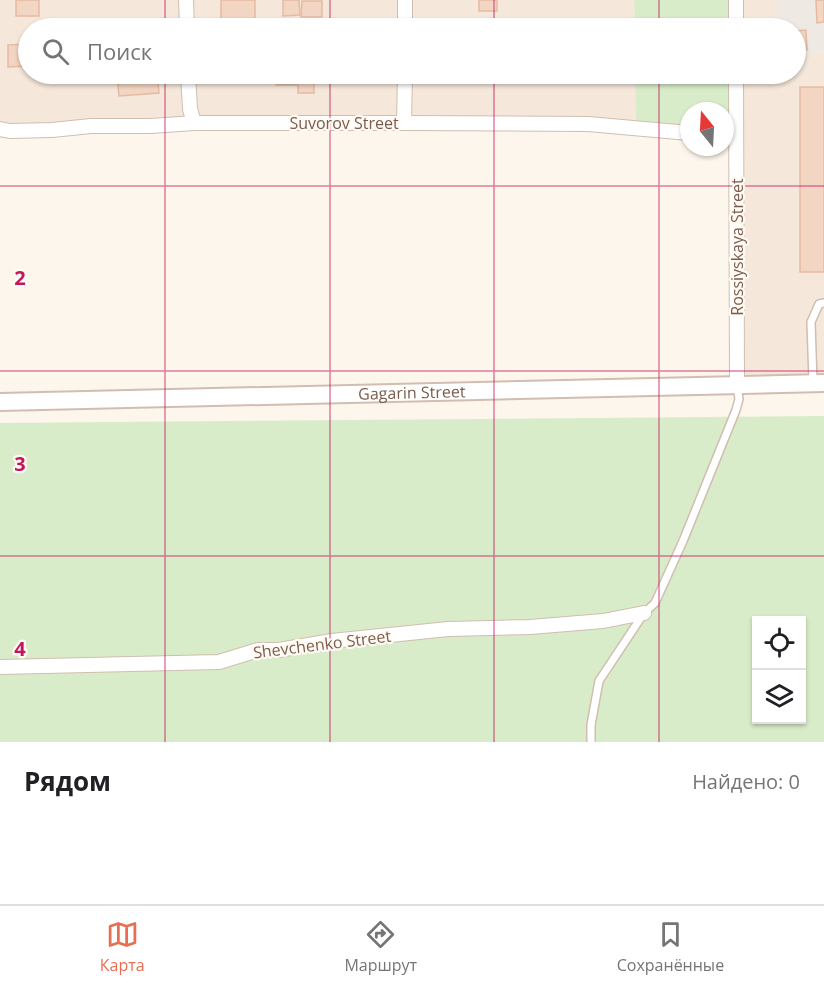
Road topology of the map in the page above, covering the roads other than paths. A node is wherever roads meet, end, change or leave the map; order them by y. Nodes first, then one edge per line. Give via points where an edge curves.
1 (186, 0) edge
2 (405, 0) edge
3 (736, 0) edge
4 (187, 18) edge
5 (405, 18) edge
6 (736, 18) edge
7 (189, 84) edge
8 (405, 84) edge
9 (735, 84) edge
10 (734, 102) edge
11 (194, 123) junction
12 (404, 123) junction
13 (0, 129) edge
14 (680, 132) edge
15 (731, 156) edge
16 (824, 303) edge
17 (819, 383) edge
18 (737, 384) junction
19 (0, 402) edge
20 (644, 613) junction
21 (0, 666) edge
22 (591, 742) edge

1 - 4 street
2 - 5 street
3 - 6 street
7 - 11 street
8 - 12 street
9 - 10 street, Rossiyskaya Street
11 - 12 street, Suvorov Street
11 - 13 street, Suvorov Street
12 - 14 street, Suvorov Street via 588,124
15 - 18 street, Rossiyskaya Street
16 - 17 lane via 819,304 811,322
17 - 18 street, Gagarin Street
18 - 19 street, Gagarin Street
18 - 20 lane via 736,410 683,541 656,603
20 - 21 street, Shevchenko Street via 603,621 448,629 332,641 258,650 219,662
20 - 22 lane via 599,681

